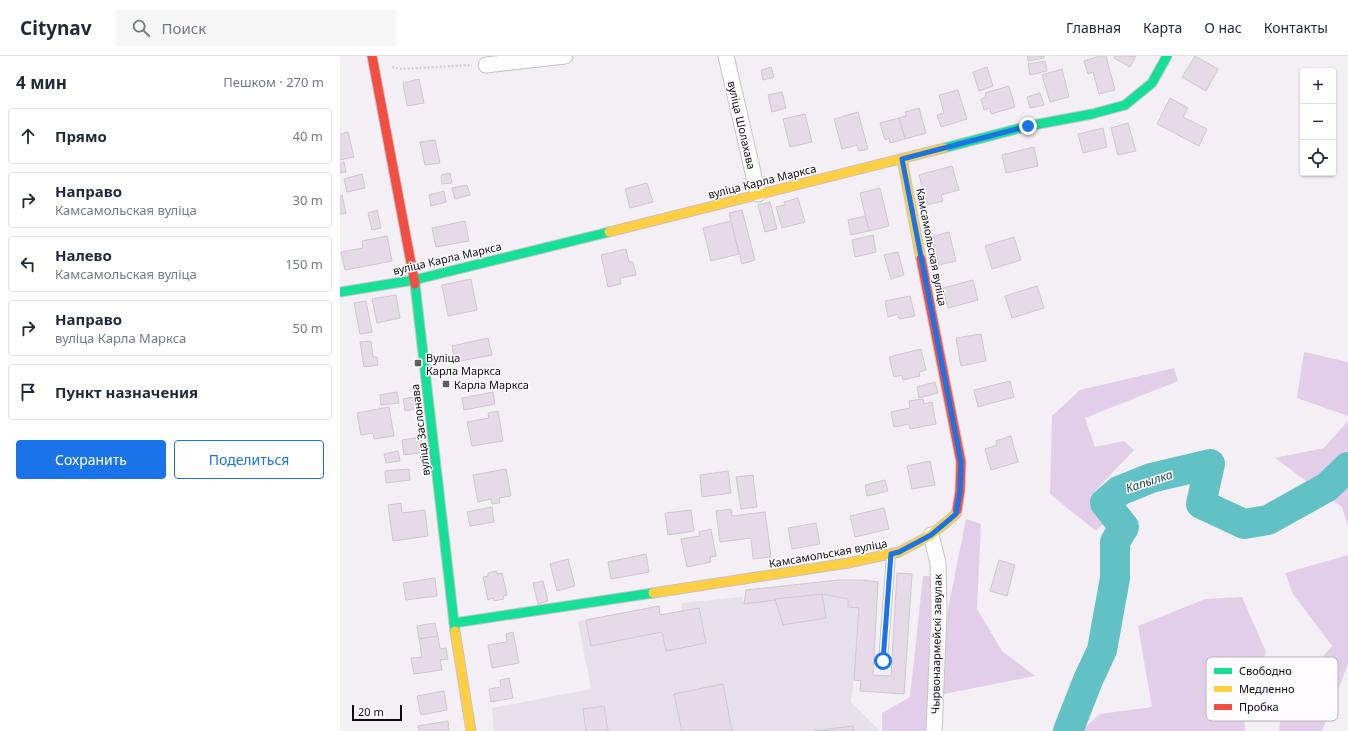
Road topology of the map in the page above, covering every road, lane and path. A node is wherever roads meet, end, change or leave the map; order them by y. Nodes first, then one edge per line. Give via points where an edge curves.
1 (566, 56) edge
2 (726, 56) edge
3 (1167, 56) edge
4 (373, 60) edge
5 (486, 65) joint
6 (902, 159) junction
7 (758, 194) junction
8 (414, 280) junction
9 (340, 292) edge
10 (931, 535) junction
11 (891, 554) junction
12 (454, 623) junction
13 (883, 661) dead end
14 (471, 731) edge
15 (934, 731) edge

1 - 5 street
2 - 7 street, вуліца Шолахава
3 - 6 street, вуліца Карла Маркса via 1152,83 1125,105 1028,126
4 - 5 path via 401,69
4 - 8 street, вуліца Заслонава
6 - 7 street, вуліца Карла Маркса
6 - 10 street, Камсамольская вуліца via 961,462 956,514
7 - 8 street, вуліца Карла Маркса
8 - 9 street, вуліца Карла Маркса
8 - 12 street, вуліца Заслонава
10 - 11 street, Камсамольская вуліца
10 - 15 street, Чырвонаармейскі завулак via 938,563 939,614
11 - 12 street, Камсамольская вуліца via 794,572
11 - 13 lane
12 - 14 street, вуліца Заслонава

